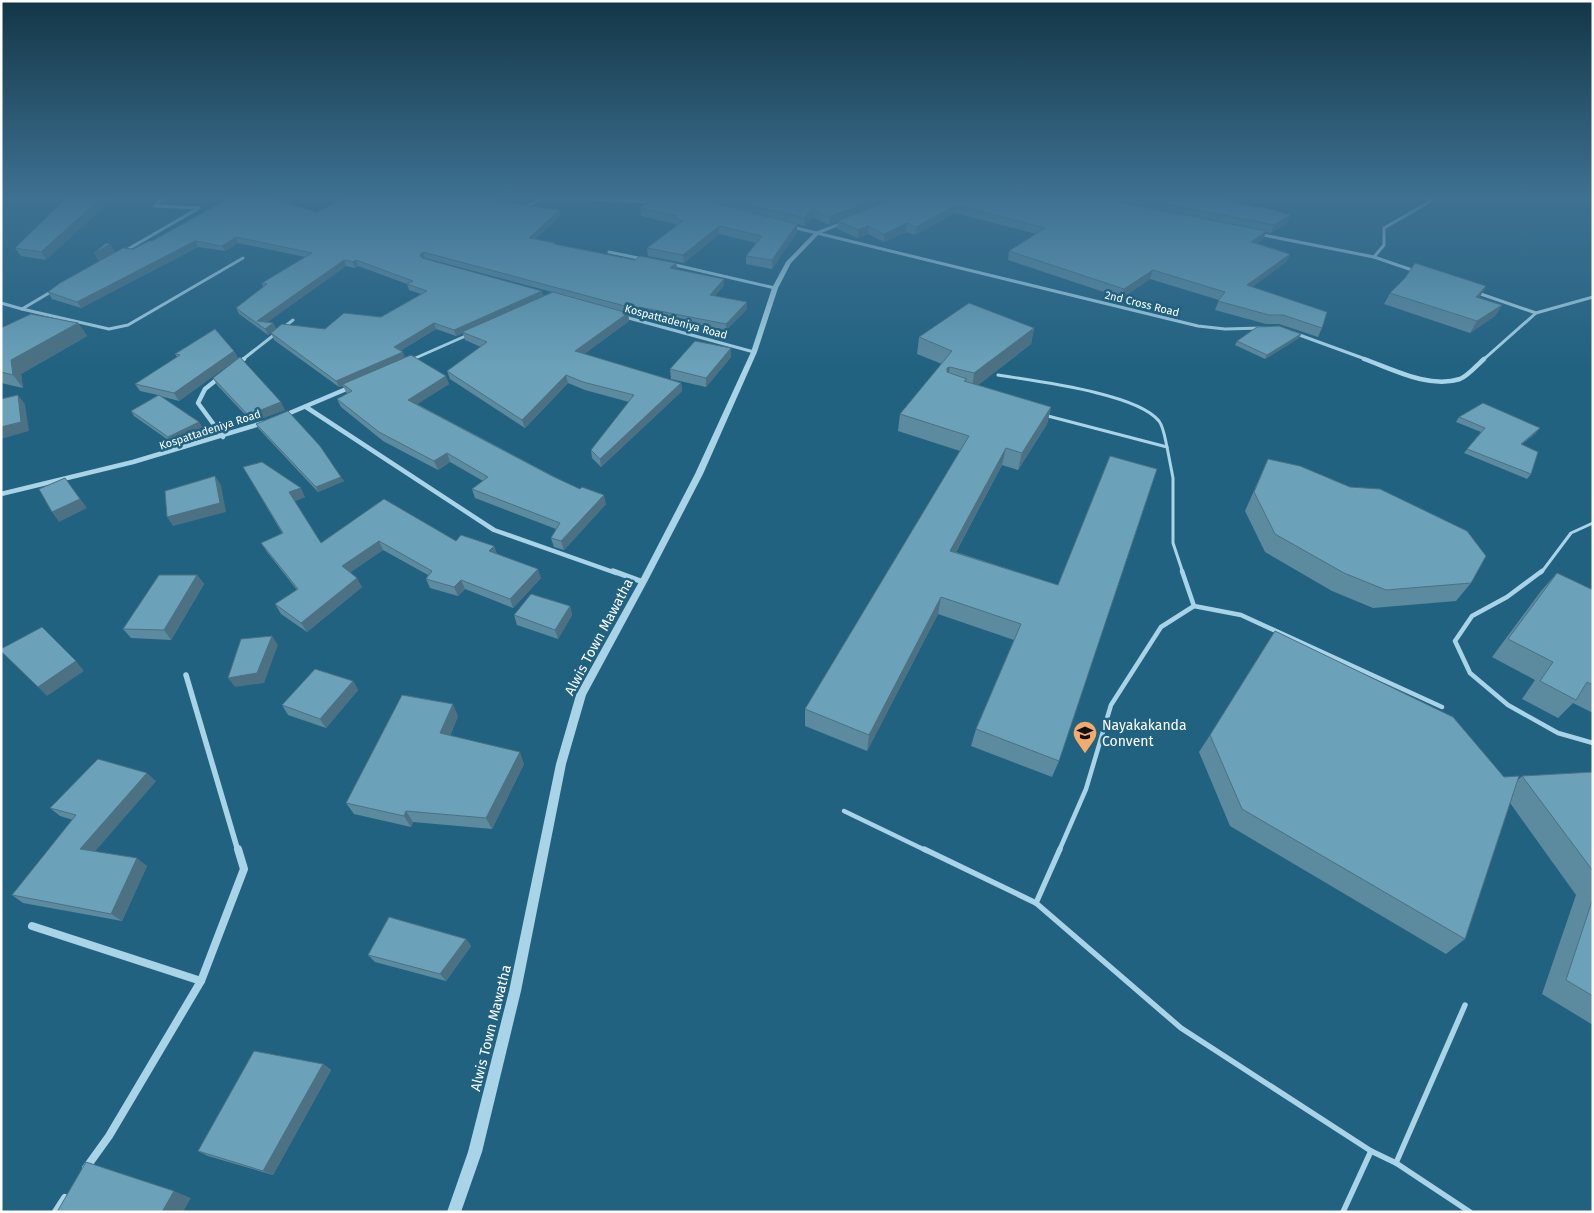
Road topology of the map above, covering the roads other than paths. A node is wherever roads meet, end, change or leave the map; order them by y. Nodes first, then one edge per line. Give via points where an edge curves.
1 (617, 254) edge
2 (797, 254) edge
3 (901, 254) edge
4 (1353, 254) edge
5 (1377, 254) edge
6 (243, 258) dead end
7 (1374, 258) junction
8 (648, 260) edge
9 (667, 264) edge
10 (1419, 273) edge
11 (775, 288) junction
12 (55, 290) edge
13 (1473, 291) edge
14 (1593, 297) edge
15 (1, 303) edge
16 (22, 308) junction
17 (1536, 313) junction
18 (615, 314) edge
19 (293, 320) dead end
20 (1269, 327) edge
21 (1287, 330) edge
22 (474, 332) edge
23 (754, 352) junction
24 (404, 364) edge
25 (234, 366) edge
26 (227, 372) edge
27 (998, 375) edge
28 (359, 383) edge
29 (306, 407) junction
30 (1041, 414) edge
31 (279, 417) edge
32 (269, 420) edge
33 (223, 437) junction
34 (1167, 447) junction
35 (1, 494) edge
36 (1593, 523) edge
37 (643, 582) junction
38 (1194, 606) junction
39 (186, 675) dead end
40 (1442, 707) dead end
41 (1593, 743) edge
42 (844, 811) dead end
43 (1036, 903) junction
44 (32, 926) dead end
45 (202, 981) junction
46 (1465, 1005) dead end
47 (1371, 1151) junction
48 (1396, 1163) junction
49 (82, 1174) edge
50 (72, 1189) edge
51 (56, 1212) edge
52 (454, 1212) edge
53 (1343, 1212) edge
54 (1470, 1212) edge

1 - 8 street
2 - 11 street, Alwis Town Mawatha
3 - 20 street, 2nd Cross Road via 1198,326 1225,329
4 - 7 street
5 - 7 street
6 - 16 street via 128,326 109,329
7 - 10 street
9 - 11 street
11 - 23 street, Alwis Town Mawatha
12 - 16 street
13 - 17 street
14 - 17 street
15 - 16 street
17 - 21 street via 1461,379 1439,381 1417,378
18 - 23 street, Kospattadeniya Road
19 - 25 street
22 - 24 street
23 - 37 street, Alwis Town Mawatha via 699,474
26 - 33 street via 205,389 198,403
27 - 34 lane via 1120,400 1146,410 1160,421
28 - 29 street, Kospattadeniya Road
29 - 31 street, Kospattadeniya Road
29 - 37 street via 494,530
30 - 34 lane
32 - 33 street, Kospattadeniya Road
33 - 35 street, Kospattadeniya Road via 121,467
34 - 38 lane via 1173,478 1173,543
36 - 41 lane via 1571,533 1539,575 1472,616 1455,641 1470,673 1508,704 1558,733
37 - 52 street, Alwis Town Mawatha via 581,695 560,764 512,1000 475,1152
38 - 40 lane via 1241,616
38 - 43 lane via 1161,627 1111,705 1086,789
39 - 45 street via 244,869
42 - 43 lane
43 - 47 lane via 1181,1028
44 - 45 street
45 - 49 street via 109,1136
46 - 48 lane
47 - 48 lane
47 - 53 lane
48 - 54 lane
50 - 51 street

